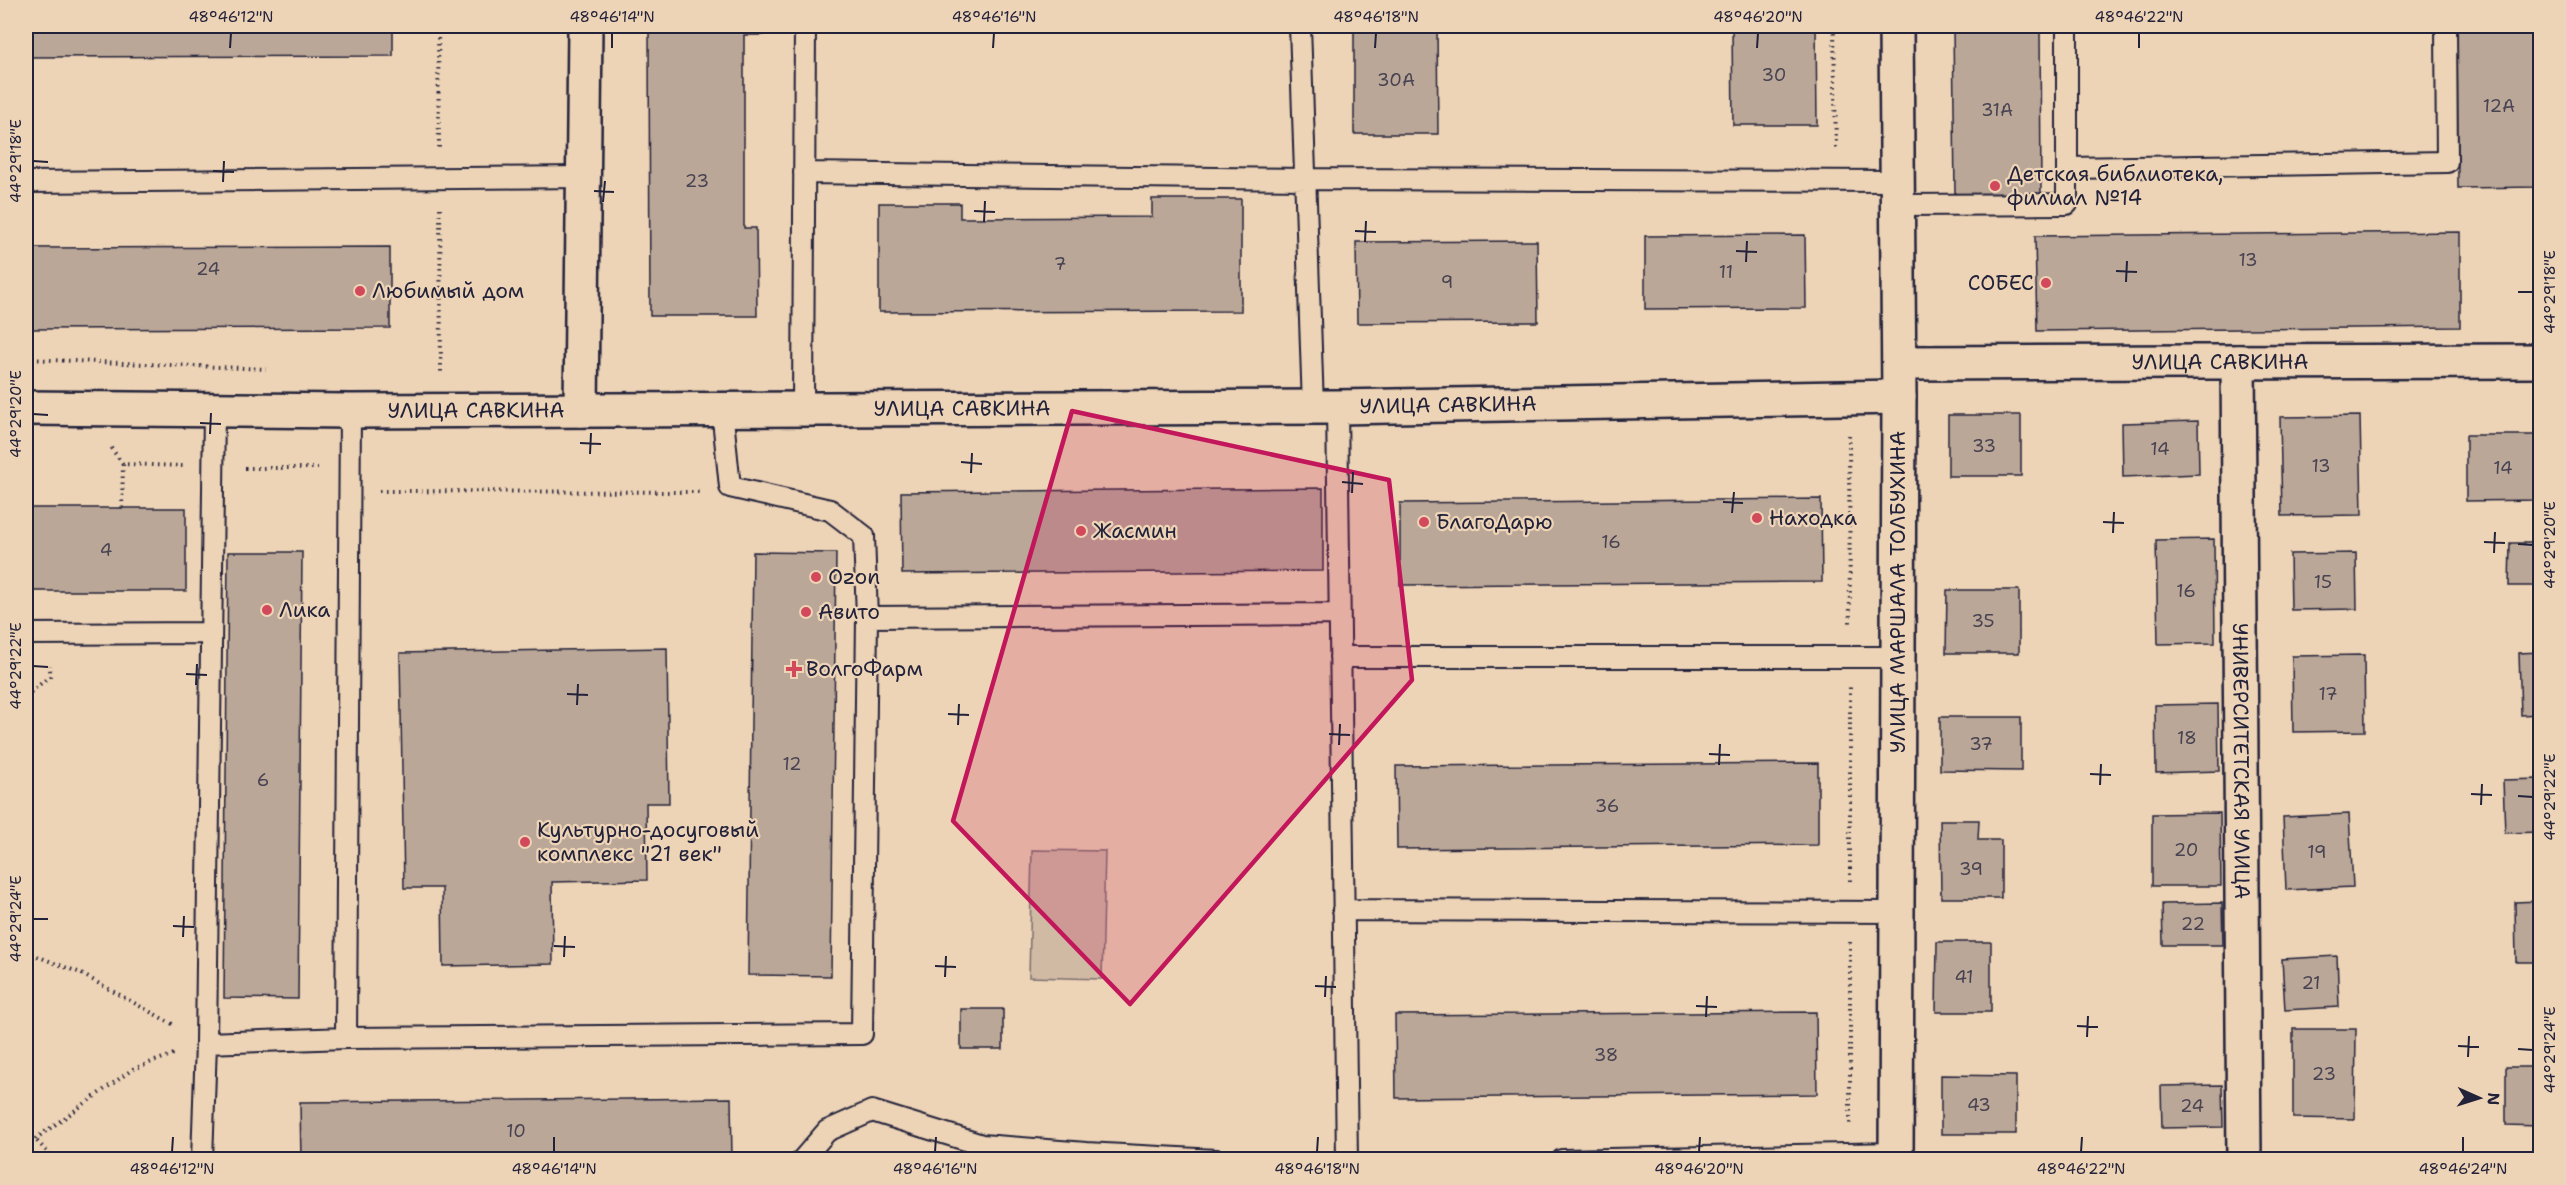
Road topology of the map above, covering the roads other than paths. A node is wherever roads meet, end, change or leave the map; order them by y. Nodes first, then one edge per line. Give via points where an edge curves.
1 (585, 26) edge
2 (804, 26) edge
3 (1300, 26) edge
4 (1896, 26) edge
5 (2067, 26) edge
6 (2446, 26) edge
7 (2067, 168) junction
8 (804, 173) junction
9 (584, 177) junction
10 (1307, 178) junction
11 (26, 182) edge
12 (1898, 193) junction
13 (2541, 361) edge
14 (2238, 362) junction
15 (1899, 363) junction
16 (1899, 397) junction
17 (1325, 407) junction
18 (26, 408) edge
19 (722, 409) junction
20 (802, 409) junction
21 (580, 410) junction
22 (213, 411) junction
23 (350, 411) junction
24 (1340, 614) junction
25 (867, 616) junction
26 (212, 633) junction
27 (26, 634) edge
28 (1340, 657) junction
29 (1898, 657) junction
30 (1343, 910) junction
31 (1897, 912) junction
32 (346, 1038) junction
33 (206, 1042) junction
34 (1896, 1156) edge
35 (1684, 1158) edge
36 (202, 1160) edge
37 (802, 1160) edge
38 (1216, 1160) edge
39 (1347, 1160) edge
40 (1562, 1160) edge
41 (2244, 1160) edge

1 - 9 street
2 - 8 lane
3 - 10 lane
4 - 12 street, УЛИЦА МАРШАЛА ТОЛБУХИНА
5 - 7 lane
6 - 7 lane via 2447,162
7 - 12 lane via 2067,204
8 - 10 lane
8 - 20 lane
9 - 11 lane
9 - 21 street
10 - 12 lane via 1836,181
10 - 17 lane
12 - 15 street, УЛИЦА МАРШАЛА ТОЛБУХИНА
13 - 14 street, УЛИЦА САВКИНА
14 - 15 street, УЛИЦА САВКИНА
14 - 41 street, УНИВЕРСИТЕТСКАЯ УЛИЦА
15 - 16 street, УЛИЦА МАРШАЛА ТОЛБУХИНА
16 - 17 street, УЛИЦА САВКИНА
16 - 29 street, УЛИЦА МАРШАЛА ТОЛБУХИНА
17 - 20 street, УЛИЦА САВКИНА
17 - 24 lane
18 - 22 street, УЛИЦА САВКИНА
19 - 20 street, УЛИЦА САВКИНА
19 - 21 street, УЛИЦА САВКИНА
19 - 25 lane via 730,487 830,510 864,536
21 - 23 street, УЛИЦА САВКИНА
22 - 23 street, УЛИЦА САВКИНА
22 - 26 lane
23 - 32 lane
24 - 25 lane
24 - 28 lane
25 - 32 lane via 862,1034
26 - 27 lane
26 - 33 lane
28 - 29 lane
28 - 30 lane
29 - 31 street, УЛИЦА МАРШАЛА ТОЛБУХИНА
30 - 31 lane
30 - 39 lane
31 - 34 street, УЛИЦА МАРШАЛА ТОЛБУХИНА
32 - 33 lane
33 - 36 lane
34 - 35 lane via 1844,1153
35 - 40 lane
37 - 38 lane via 827,1131 872,1111 982,1144

